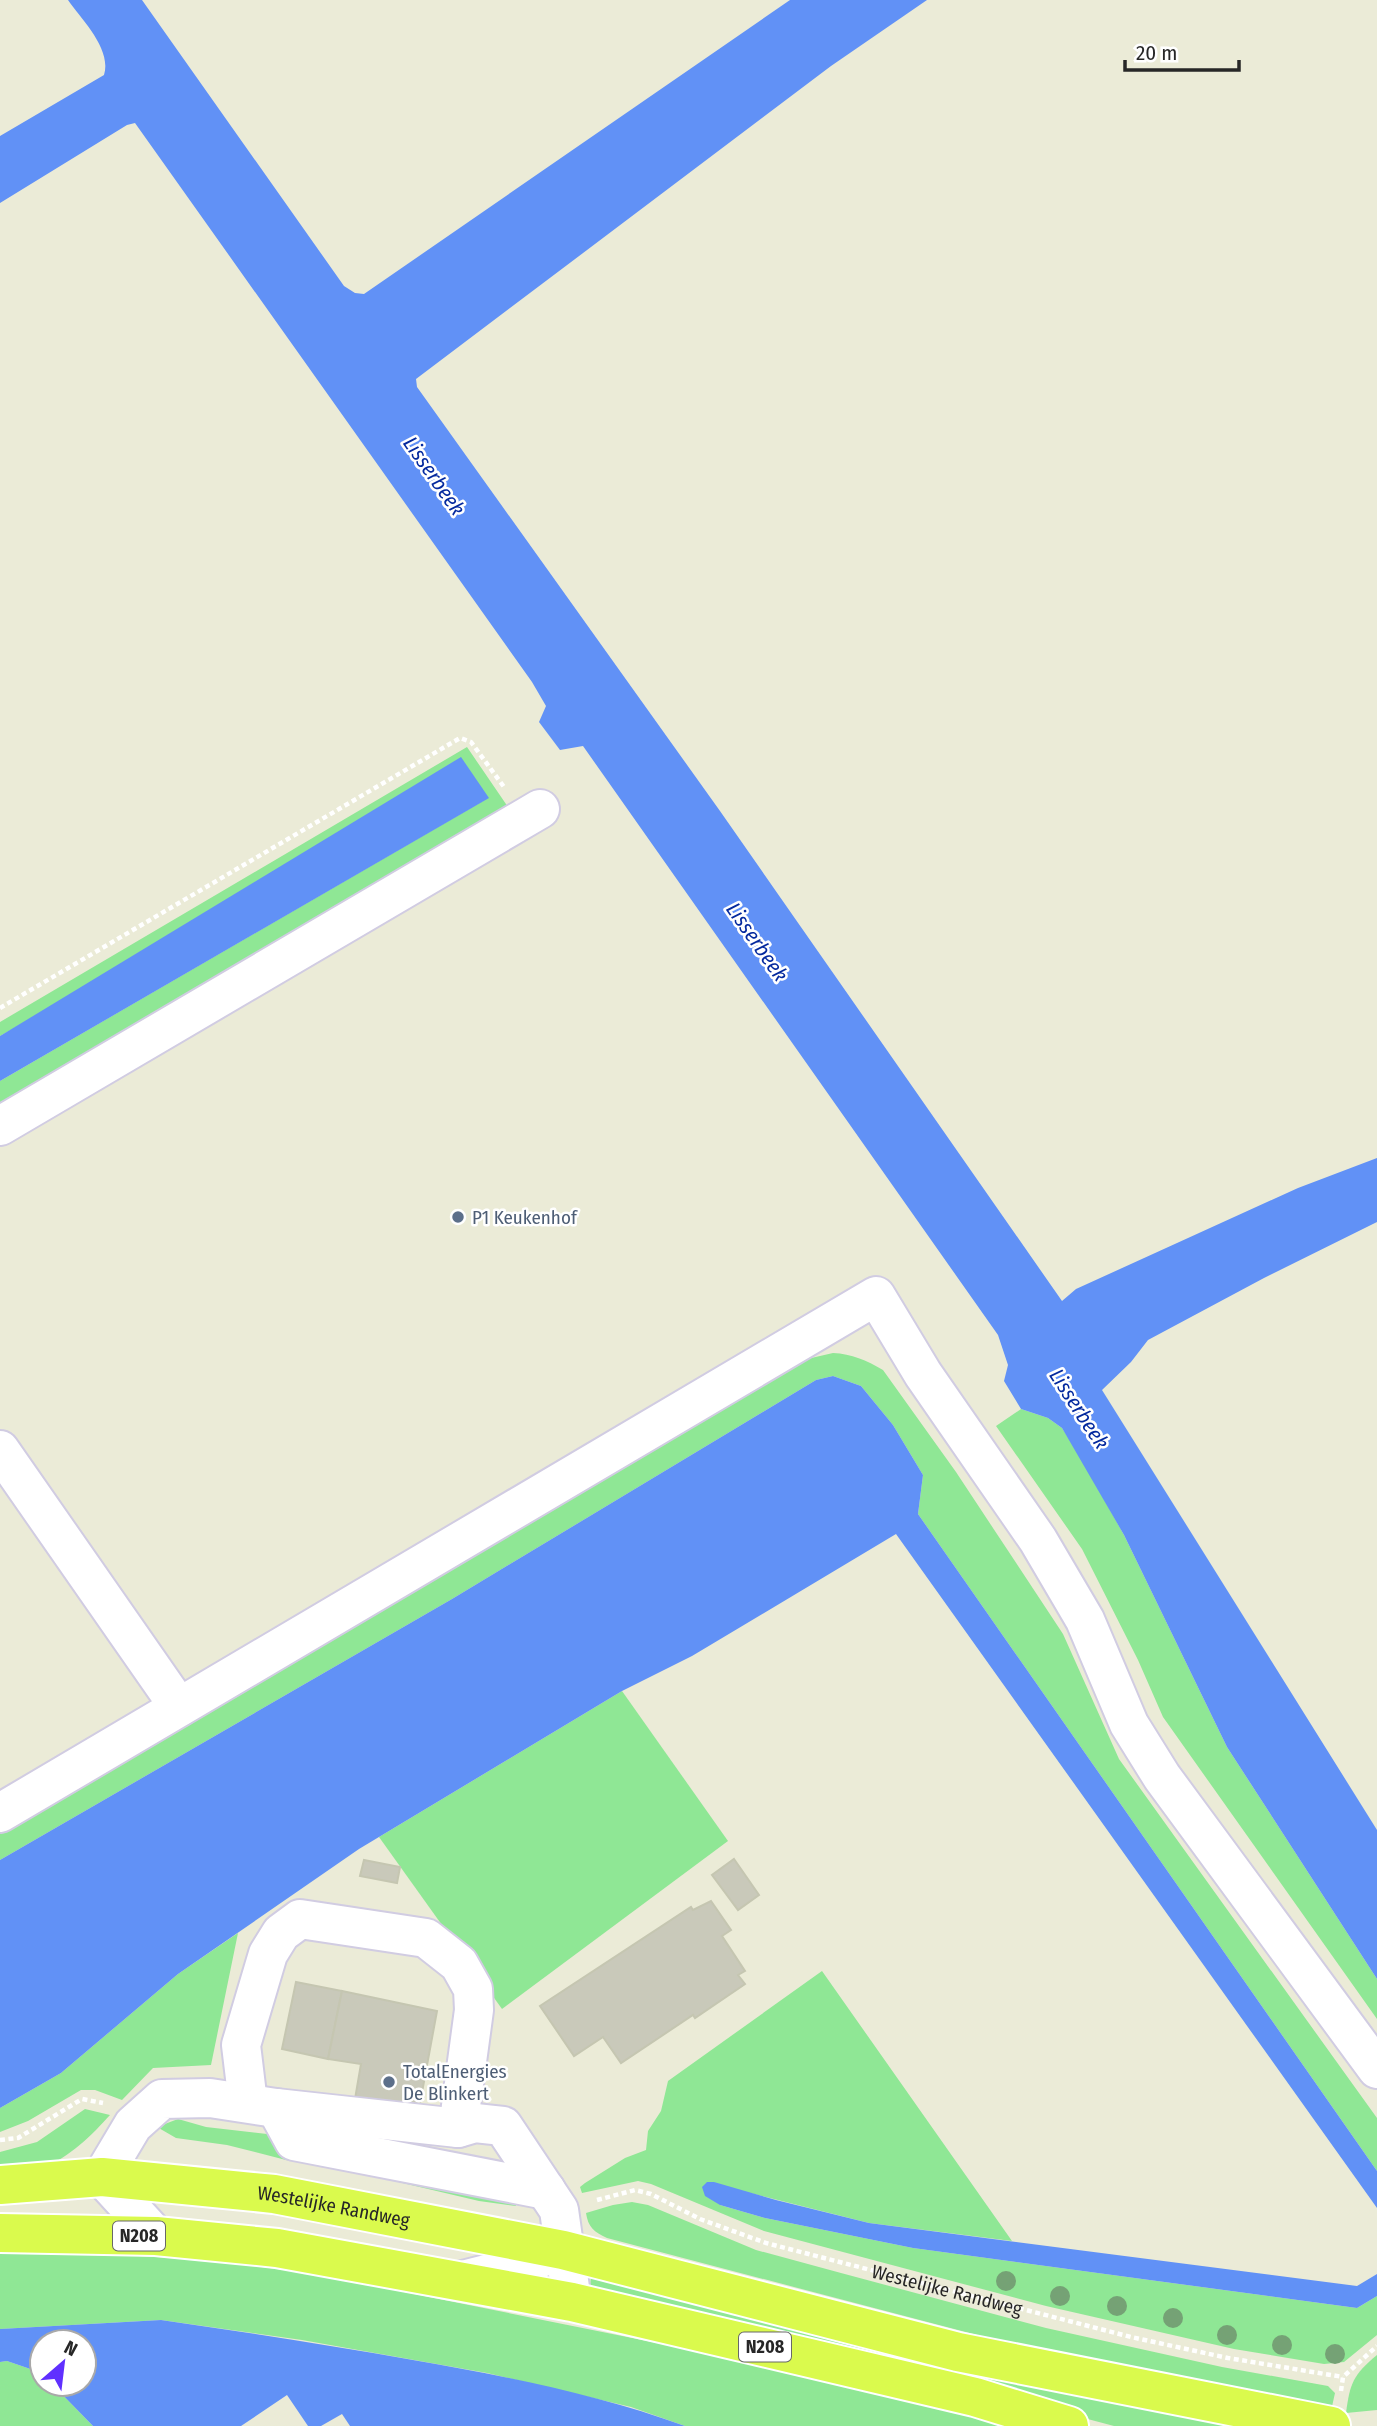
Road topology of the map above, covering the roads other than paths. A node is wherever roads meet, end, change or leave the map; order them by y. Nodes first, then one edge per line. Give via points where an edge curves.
1 (532, 813) road end
2 (0, 1126) edge
3 (0, 1450) edge
4 (179, 1707) junction
5 (0, 1812) edge
6 (1377, 2069) edge
7 (262, 2105) junction
8 (458, 2128) junction
9 (102, 2177) junction
10 (0, 2185) edge
11 (552, 2200) junction
12 (0, 2232) edge
13 (156, 2236) junction
14 (563, 2250) junction
15 (459, 2281) junction
16 (572, 2302) junction
17 (1069, 2426) edge
18 (1331, 2426) edge

1 - 2 lane
3 - 4 lane
4 - 5 lane
4 - 6 lane via 876,1296 923,1374 1038,1540 1085,1620 1129,1724 1162,1777
7 - 8 lane
7 - 8 lane via 241,2045 268,1954 281,1933 300,1919 426,1938 459,1964 473,1989 474,2010
7 - 9 lane via 210,2098 162,2099 133,2125
7 - 11 lane via 294,2141
8 - 11 lane via 475,2123 503,2126
9 - 10 main road, Westelijke Randweg / N208
9 - 13 lane
9 - 14 main road, Westelijke Randweg / N208 via 274,2194
11 - 14 lane
12 - 13 main road, N208
13 - 15 main road, N208 via 277,2248
14 - 15 lane
14 - 16 lane
14 - 18 main road, Westelijke Randweg / N208 via 958,2352
15 - 16 main road, N208
16 - 17 main road, N208 via 975,2397

